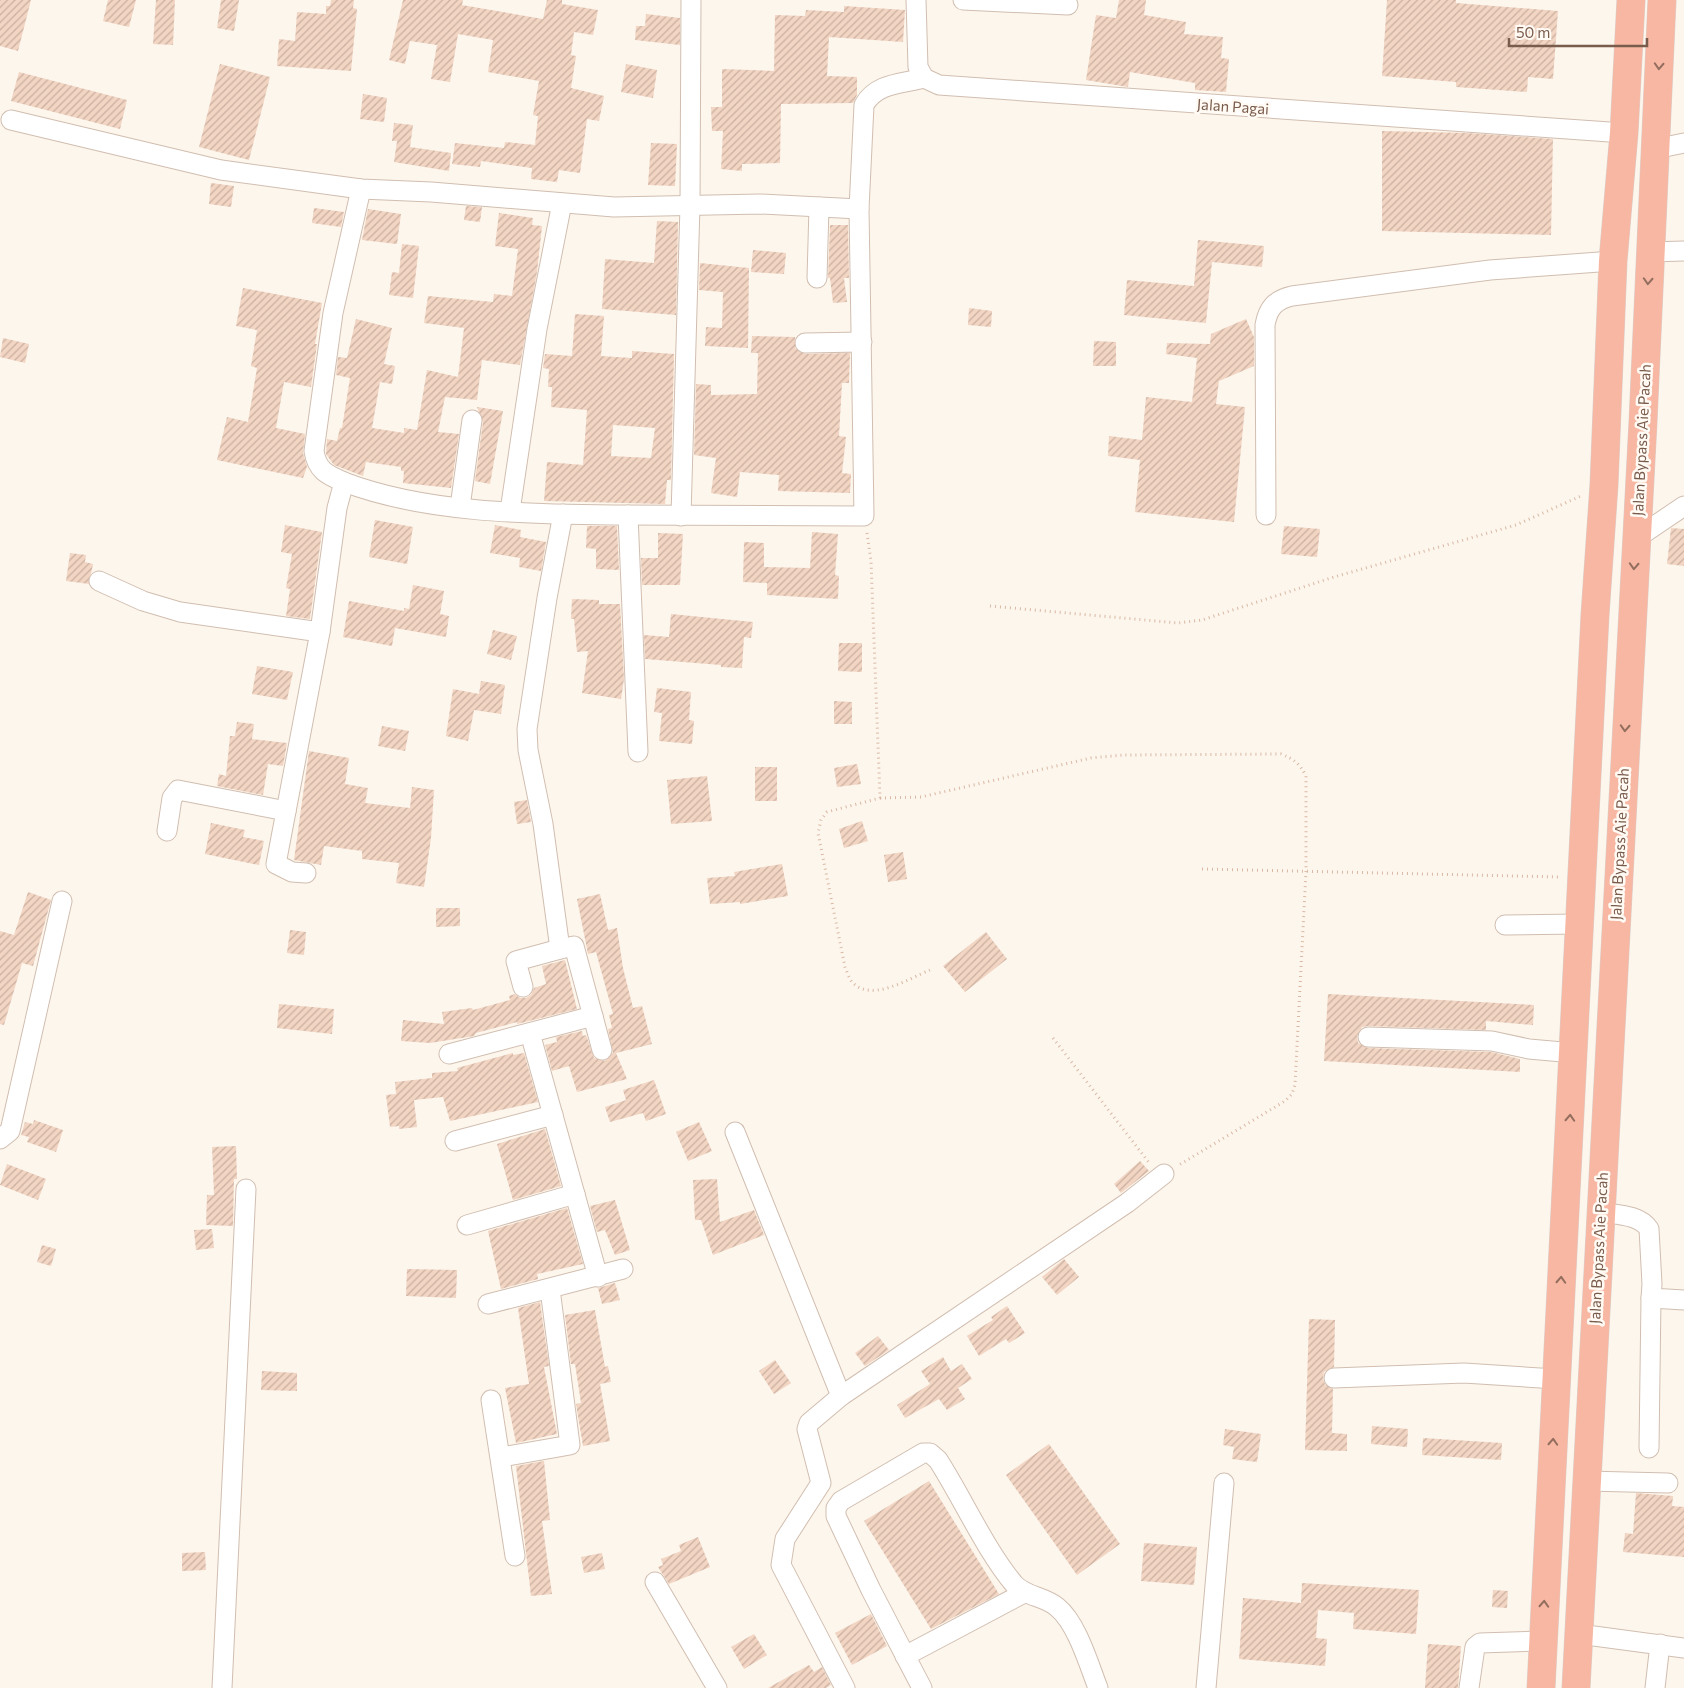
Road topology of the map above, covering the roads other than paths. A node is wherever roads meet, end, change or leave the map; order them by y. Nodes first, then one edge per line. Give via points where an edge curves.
1 (691, 0) edge
2 (916, 0) edge
3 (963, 0) edge
4 (1631, 0) edge
5 (1662, 0) edge
6 (1068, 6) dead end
7 (924, 78) junction
8 (12, 120) dead end
9 (1624, 133) junction
10 (1684, 143) edge
11 (1655, 149) junction
12 (361, 189) junction
13 (562, 203) junction
14 (690, 206) junction
15 (819, 207) junction
16 (859, 209) junction
17 (1650, 252) junction
18 (1684, 252) edge
19 (1613, 261) junction
20 (817, 278) dead end
21 (862, 342) junction
22 (805, 343) dead end
23 (472, 420) dead end
24 (344, 482) junction
25 (1684, 506) edge
26 (460, 507) junction
27 (510, 511) junction
28 (563, 514) junction
29 (628, 515) junction
30 (1266, 515) dead end
31 (681, 516) junction
32 (1635, 539) junction
33 (99, 581) dead end
34 (320, 632) junction
35 (638, 752) dead end
36 (286, 811) junction
37 (167, 831) dead end
38 (306, 873) dead end
39 (62, 901) dead end
40 (1579, 924) junction
41 (1505, 925) dead end
42 (560, 950) junction
43 (1577, 964) junction
44 (1613, 967) junction
45 (523, 987) dead end
46 (593, 1016) junction
47 (530, 1033) junction
48 (1368, 1037) dead end
49 (602, 1050) dead end
50 (1574, 1053) junction
51 (449, 1054) dead end
52 (553, 1115) junction
53 (735, 1132) dead end
54 (1, 1141) edge
55 (455, 1141) dead end
56 (1164, 1174) road end
57 (246, 1189) dead end
58 (575, 1194) junction
59 (1600, 1212) junction
60 (467, 1225) dead end
61 (623, 1269) dead end
62 (598, 1277) junction
63 (550, 1289) junction
64 (1651, 1298) junction
65 (1684, 1300) edge
66 (488, 1304) dead end
67 (1334, 1378) dead end
68 (1556, 1379) junction
69 (840, 1396) junction
70 (491, 1400) dead end
71 (1649, 1448) dead end
72 (501, 1457) junction
73 (1586, 1481) junction
74 (1224, 1483) dead end
75 (1668, 1483) dead end
76 (515, 1556) dead end
77 (655, 1582) dead end
78 (1024, 1592) junction
79 (1579, 1634) junction
80 (1542, 1641) junction
81 (1660, 1644) junction
82 (1684, 1648) edge
83 (905, 1656) junction
84 (222, 1688) edge
85 (717, 1688) edge
86 (845, 1688) edge
87 (922, 1688) edge
88 (1098, 1688) edge
89 (1206, 1688) edge
90 (1469, 1688) edge
91 (1541, 1688) edge
92 (1576, 1688) edge
93 (1655, 1688) edge

1 - 14 street
2 - 7 street via 918,68
3 - 6 street
4 - 9 highway
5 -> 11 highway, Jalan Bypass Aie Pacah
7 - 9 street, Jalan Pagai via 939,85
7 - 16 street via 881,88 870,95 864,105
8 - 12 street via 221,170
9 - 19 highway
10 - 11 street
11 - 17 highway, Jalan Bypass Aie Pacah
12 - 13 street
12 - 24 street via 333,313 314,451 320,470
13 - 14 street via 614,207
13 - 27 street via 537,329
14 - 15 street via 760,204
14 - 31 street
15 - 16 street
15 - 20 street
16 - 21 street
17 - 18 street
17 -> 32 highway, Jalan Bypass Aie Pacah
19 - 30 street via 1490,270 1292,296 1273,304 1266,325
19 - 40 highway
21 - 22 street
21 - 31 street via 864,516
23 - 26 street
24 - 26 street via 374,493
24 - 34 street via 337,508
25 - 32 street
26 - 27 street
27 - 28 street
28 - 29 street
28 - 42 street via 528,729 528,750
29 - 31 street
29 - 35 street
32 -> 44 highway, Jalan Bypass Aie Pacah
33 - 34 street via 143,601 180,612
34 - 36 street
36 - 37 street via 178,790 172,798
36 - 38 street via 276,864 292,872
39 - 54 street via 10,1131
40 - 41 street
40 - 43 highway
42 - 45 street via 516,961
42 - 46 street via 574,946
43 - 44 highway
43 - 50 highway
44 - 59 highway, Jalan Bypass Aie Pacah
46 - 47 street
46 - 49 street
47 - 51 street
47 - 52 street
48 - 50 street via 1492,1041 1529,1049
68 -> 50 highway
52 - 55 street
52 - 58 street
53 - 69 street
56 - 69 street via 1127,1203
57 - 84 street
58 - 60 street
58 - 62 street
59 - 64 street via 1641,1220 1649,1229
59 - 73 highway, Jalan Bypass Aie Pacah
61 - 62 street
62 - 63 street
63 - 66 street
63 - 72 street via 570,1445
64 - 65 street
64 - 71 street
67 - 68 street via 1464,1373
80 -> 68 highway
69 - 86 street via 816,1415 807,1429 821,1483 785,1539 782,1565
70 - 72 street
72 - 76 street
73 - 75 street
73 - 79 highway, Jalan Bypass Aie Pacah
74 - 89 street
77 - 85 street
78 - 83 street
78 - 83 street via 1000,1565 938,1460 930,1453 923,1453 841,1501 836,1508 836,1516
78 - 88 street via 1056,1606 1065,1616
79 - 81 street
79 - 92 highway, Jalan Bypass Aie Pacah
80 - 90 street via 1480,1642 1475,1647
80 - 91 highway
81 - 82 street
81 - 93 street
83 - 87 street

